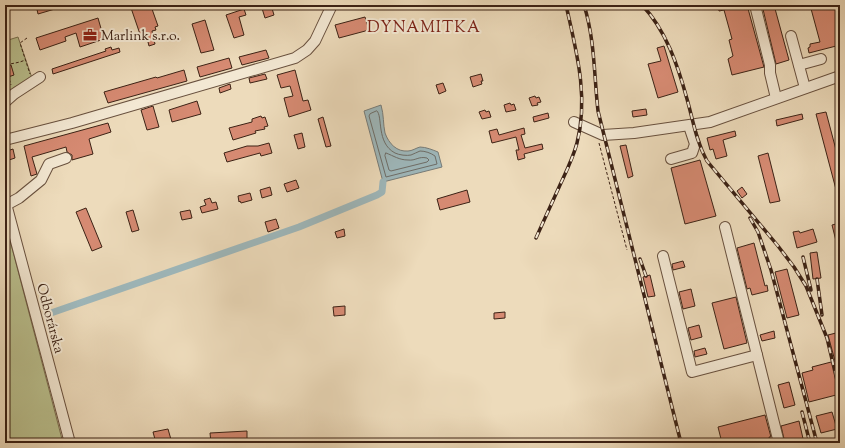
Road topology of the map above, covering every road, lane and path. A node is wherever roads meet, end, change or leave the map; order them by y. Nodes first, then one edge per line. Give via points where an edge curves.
1 (332, 5) edge
2 (755, 5) edge
3 (791, 36) dead end
4 (27, 38) dead end
5 (5, 54) edge
6 (821, 59) dead end
7 (25, 60) junction
8 (5, 65) edge
9 (799, 65) junction
10 (840, 76) edge
11 (36, 78) joint
12 (805, 88) junction
13 (12, 90) dead end
14 (776, 98) junction
15 (5, 102) edge
16 (574, 122) dead end
17 (689, 126) junction
18 (597, 132) junction
19 (5, 140) edge
20 (66, 158) dead end
21 (671, 159) dead end
22 (6, 202) edge
23 (725, 227) dead end
24 (627, 250) dead end
25 (663, 256) dead end
26 (757, 355) junction
27 (70, 443) edge
28 (779, 443) edge

1 - 19 street via 315,41 295,58
2 - 14 street
3 - 9 street
4 - 7 path via 20,43
5 - 8 path via 8,61
6 - 9 street
7 - 8 path
7 - 11 path
8 - 13 path
9 - 12 street
10 - 12 street
11 - 15 street
12 - 14 street
14 - 17 street via 710,122
16 - 18 street
17 - 18 street via 634,133 603,135
17 - 21 street via 695,144 692,153
18 - 24 path
20 - 22 street via 49,164 41,180 19,198
22 - 27 street, Odborárska
23 - 26 street
25 - 26 street via 692,372
26 - 28 street

